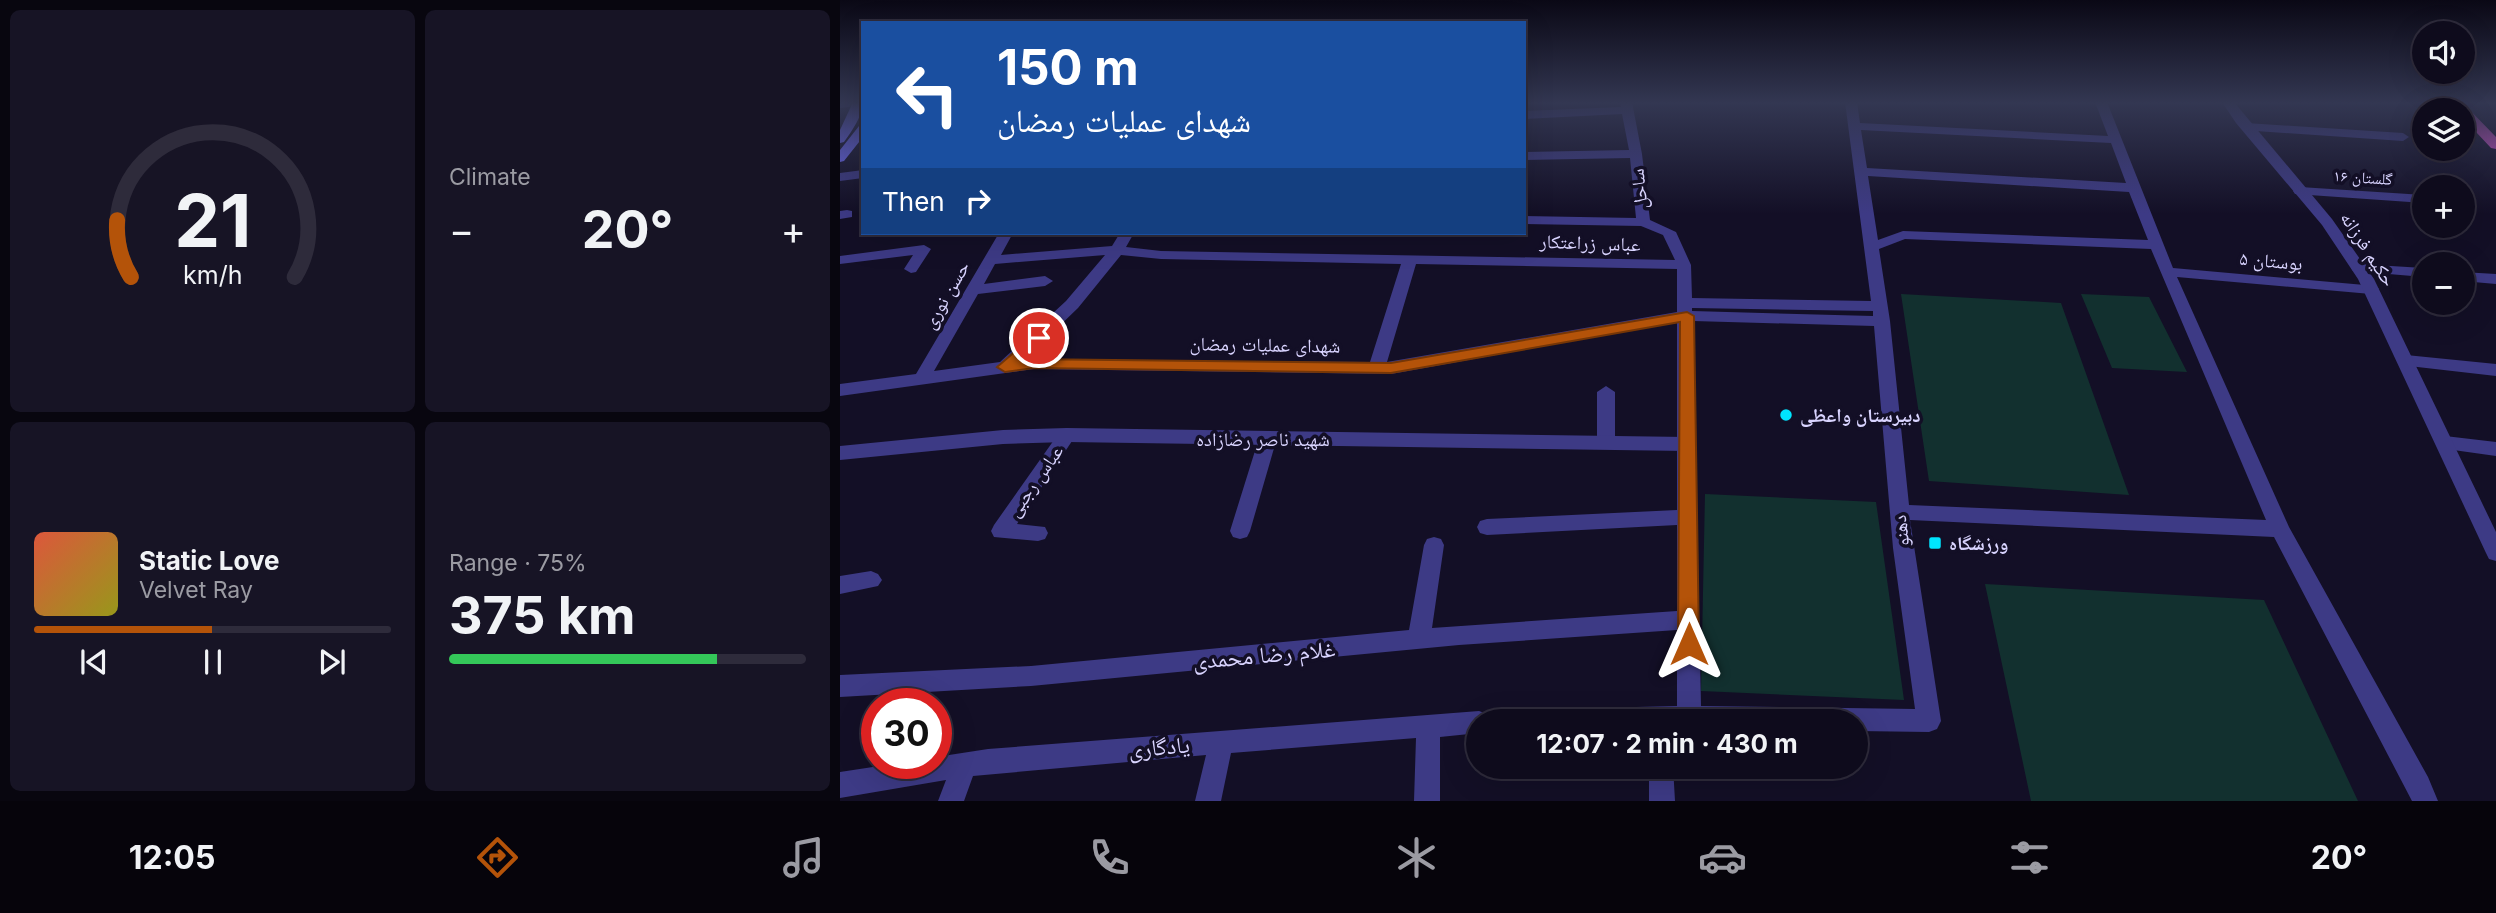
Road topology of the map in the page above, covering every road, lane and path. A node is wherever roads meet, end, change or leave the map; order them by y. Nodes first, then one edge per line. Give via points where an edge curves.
1 (855, 139) edge
2 (1633, 139) edge
3 (1856, 139) edge
4 (2104, 139) edge
5 (2256, 139) edge
6 (2117, 140) joint
7 (1636, 154) junction
8 (1526, 156) edge
9 (840, 158) edge
10 (1861, 172) junction
11 (861, 174) edge
12 (840, 177) edge
13 (2136, 188) junction
14 (2300, 191) junction
15 (2412, 198) edge
16 (1526, 220) edge
17 (1643, 222) junction
18 (1005, 235) edge
19 (1126, 235) edge
20 (2158, 245) junction
21 (1871, 247) junction
22 (1117, 250) junction
23 (1410, 259) junction
24 (840, 260) edge
25 (990, 260) junction
26 (1685, 265) junction
27 (2358, 268) junction
28 (911, 269) dead end
29 (2167, 272) junction
30 (2412, 272) edge
31 (2475, 277) edge
32 (2496, 279) edge
33 (1045, 281) dead end
34 (2371, 289) junction
35 (973, 290) junction
36 (1687, 309) junction
37 (1881, 313) junction
38 (2406, 361) junction
39 (1005, 367) junction
40 (1377, 368) junction
41 (2496, 370) edge
42 (922, 378) junction
43 (840, 390) edge
44 (1606, 392) dead end
45 (1067, 435) junction
46 (1268, 438) junction
47 (1606, 442) junction
48 (2445, 443) junction
49 (1687, 444) junction
50 (2496, 449) edge
51 (840, 453) edge
52 (1899, 512) junction
53 (1687, 517) junction
54 (1487, 527) dead end
55 (2280, 530) junction
56 (1240, 531) dead end
57 (1038, 533) dead end
58 (2491, 533) edge
59 (1434, 545) dead end
60 (2496, 552) edge
61 (872, 580) dead end
62 (840, 585) edge
63 (1689, 620) junction
64 (1419, 639) junction
65 (840, 687) edge
66 (1689, 709) edge
67 (1868, 720) edge
68 (1466, 722) edge
69 (1427, 724) junction
70 (1222, 741) junction
71 (964, 765) junction
72 (1661, 779) edge
73 (847, 790) edge
74 (951, 801) edge
75 (1208, 801) edge
76 (1427, 801) edge
77 (1662, 801) edge
78 (2425, 801) edge

1 - 9 main road
2 - 7 street, ساحل
3 - 10 street, دهنو
4 - 6 street
5 - 14 street, حکیم فرزانه
6 - 13 street
7 - 8 street
7 - 17 street, ساحل
10 - 13 street
10 - 21 street, دهنو
11 - 12 street
13 - 20 street
14 - 15 street, گلستان ۱۶
14 - 27 street, حکیم فرزانه
16 - 17 street
17 - 26 street, ساحل via 1669,232
18 - 25 street, حسن نوری
19 - 22 street
20 - 21 street via 1903,235
20 - 29 street
21 - 37 street, دهنو
22 - 23 street, عباس زراعتکار via 1161,255
22 - 25 street, عباس زراعتکار
22 - 39 street via 1056,324
23 - 26 street, عباس زراعتکار
23 - 40 street
24 - 28 street via 924,249
25 - 35 street, حسن نوری
26 - 36 street, ساحل
27 - 30 street
27 - 34 street, حکیم فرزانه
29 - 34 street, بوستان ۵
29 - 55 street
31 - 32 street
33 - 35 street
34 - 38 street, حکیم فرزانه
35 - 42 street, حسن نوری
36 - 37 street, شهدای عملیات رمضان
36 - 40 street, شهدای عملیات رمضان
36 - 49 street, ساحل
37 - 52 street, دهنو
38 - 41 street
38 - 48 street, حکیم فرزانه
39 - 40 street, شهدای عملیات رمضان via 1034,363
39 - 42 street, شهدای عملیات رمضان
42 - 43 street, شهدای عملیات رمضان
44 - 47 street
45 - 46 street, شهید ناصر رضازاده
45 - 51 street, شهید ناصر رضازاده via 1003,436
45 - 57 street, عباس رجبی via 1001,531
46 - 47 street, شهید ناصر رضازاده
46 - 56 street
47 - 49 street, شهید ناصر رضازاده
48 - 50 street
48 - 58 street, حکیم فرزانه
49 - 53 street, ساحل
52 - 55 street
52 - 67 street, دهنو via 1929,721
53 - 54 street
53 - 63 street, ساحل
55 - 78 street
58 - 60 street, حکیم فرزانه
59 - 64 street
61 - 62 street
63 - 64 street, غلام رضا محمدی
63 - 66 street, ساحل
64 - 65 street, غلام رضا محمدی via 1031,676
68 - 69 street, یادگاری
69 - 70 street, یادگاری
69 - 76 street
70 - 71 street, یادگاری
70 - 75 street
71 - 73 street, یادگاری
71 - 74 street
72 - 77 street

